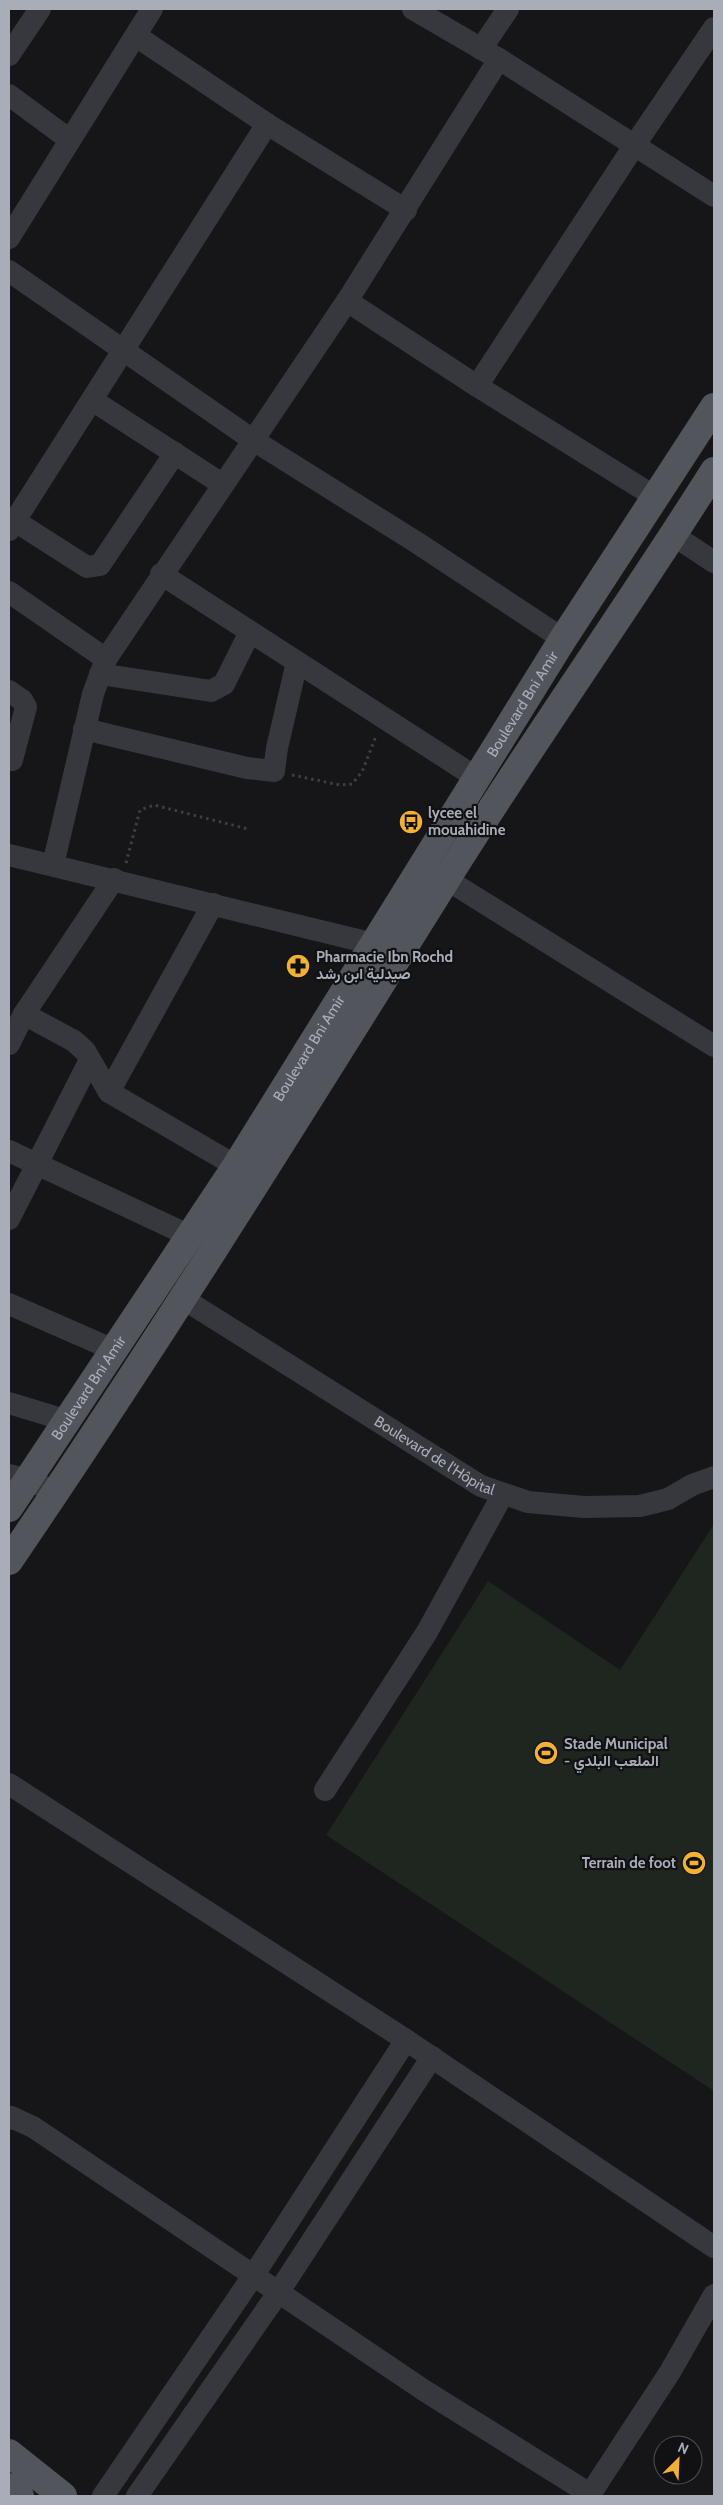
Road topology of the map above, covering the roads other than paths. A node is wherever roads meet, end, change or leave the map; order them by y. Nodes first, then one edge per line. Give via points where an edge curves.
1 (40, 9) edge
2 (152, 9) edge
3 (413, 9) edge
4 (508, 9) edge
5 (714, 28) edge
6 (136, 36) junction
7 (490, 54) junction
8 (9, 55) edge
9 (9, 95) edge
10 (267, 124) junction
11 (70, 140) junction
12 (634, 146) junction
13 (714, 196) edge
14 (406, 210) junction
15 (9, 238) edge
16 (9, 271) edge
17 (347, 301) junction
18 (123, 350) junction
19 (478, 386) junction
20 (92, 400) junction
21 (714, 407) edge
22 (253, 440) junction
23 (175, 453) junction
24 (714, 471) edge
25 (222, 484) junction
26 (657, 498) junction
27 (12, 526) edge
28 (673, 535) junction
29 (714, 562) edge
30 (161, 574) junction
31 (9, 592) edge
32 (250, 632) junction
33 (563, 639) junction
34 (298, 662) junction
35 (103, 666) junction
36 (9, 691) edge
37 (84, 729) junction
38 (12, 760) dead end
39 (477, 778) junction
40 (9, 855) edge
41 (53, 865) junction
42 (422, 865) junction
43 (447, 879) junction
44 (117, 880) junction
45 (212, 904) junction
46 (374, 944) junction
47 (400, 957) junction
48 (24, 1014) junction
49 (9, 1044) edge
50 (714, 1046) edge
51 (90, 1060) junction
52 (109, 1092) junction
53 (9, 1151) edge
54 (37, 1165) junction
55 (236, 1166) junction
56 (9, 1220) edge
57 (190, 1236) junction
58 (182, 1298) junction
59 (9, 1304) edge
60 (114, 1350) junction
61 (9, 1402) edge
62 (68, 1421) junction
63 (18, 1477) edge
64 (714, 1478) edge
65 (56, 1492) junction
66 (503, 1494) junction
67 (9, 1508) edge
68 (9, 1561) edge
69 (9, 1784) edge
70 (325, 1790) dead end
71 (406, 2040) junction
72 (432, 2058) junction
73 (9, 2117) edge
74 (320, 2174) junction
75 (343, 2190) junction
76 (714, 2247) edge
77 (253, 2276) junction
78 (278, 2293) junction
79 (714, 2295) edge
80 (9, 2453) edge
81 (9, 2488) edge
82 (589, 2495) edge
83 (20, 2496) edge
84 (63, 2496) edge
85 (104, 2496) edge
86 (137, 2496) edge

1 - 8 street
2 - 6 street
3 - 7 street
4 - 7 street
5 - 12 street
6 - 10 street
6 - 11 street
7 - 12 street
7 - 14 street
9 - 11 street
10 - 14 street
10 - 18 street
11 - 15 street
12 - 13 street
12 - 19 street
14 - 17 street
16 - 18 street
17 - 19 street
17 - 22 street
18 - 20 street
18 - 22 street
19 - 26 street
20 - 23 street
20 - 27 street
21 - 26 main road, Boulevard Bni Amir
22 - 25 street
22 - 33 street
23 - 25 street
23 - 27 street via 100,565 86,567
24 - 28 main road, Boulevard Bni Amir
25 - 30 street
26 - 33 main road, Boulevard Bni Amir
28 - 29 street
28 - 43 main road, Boulevard Bni Amir
30 - 32 street
30 - 35 street
31 - 35 street
32 - 34 street
32 - 35 street via 224,684 211,691
33 - 39 main road, Boulevard Bni Amir
34 - 37 street via 274,771 247,768
34 - 39 street
35 - 37 street
36 - 38 street via 26,707
37 - 41 street
39 - 42 main road, Boulevard Bni Amir
40 - 41 street
41 - 44 street
42 - 43 street
42 - 46 main road, Boulevard Bni Amir
43 - 47 main road, Boulevard Bni Amir
43 - 50 street
44 - 45 street
44 - 48 street
45 - 46 street
45 - 52 street
46 - 47 street
46 - 55 main road, Boulevard Bni Amir
47 - 58 main road, Boulevard Bni Amir
48 - 49 street
48 - 51 street via 74,1041
51 - 52 street
51 - 54 street
52 - 55 street
53 - 54 street
54 - 56 street
54 - 57 street
55 - 57 main road, Boulevard Bni Amir
57 - 60 main road, Boulevard Bni Amir
58 - 65 main road, Boulevard Bni Amir
58 - 66 street, Boulevard de l'Hôpital via 481,1486
59 - 60 street
60 - 62 main road, Boulevard Bni Amir
61 - 62 street
62 - 63 main road, Boulevard Bni Amir
63 - 65 street
63 - 67 main road, Boulevard Bni Amir
64 - 66 street, Boulevard de l'Hôpital via 692,1485 668,1499 640,1506 584,1508 528,1502
65 - 68 main road, Boulevard Bni Amir
66 - 70 street via 427,1632
69 - 71 street
71 - 72 street
71 - 74 street
72 - 75 street
72 - 76 street
73 - 77 street via 34,2127
74 - 75 street
74 - 77 street
75 - 78 street
77 - 78 street
77 - 85 street
78 - 82 street
78 - 86 street
79 - 82 street via 670,2372
80 - 84 main road
81 - 83 main road

